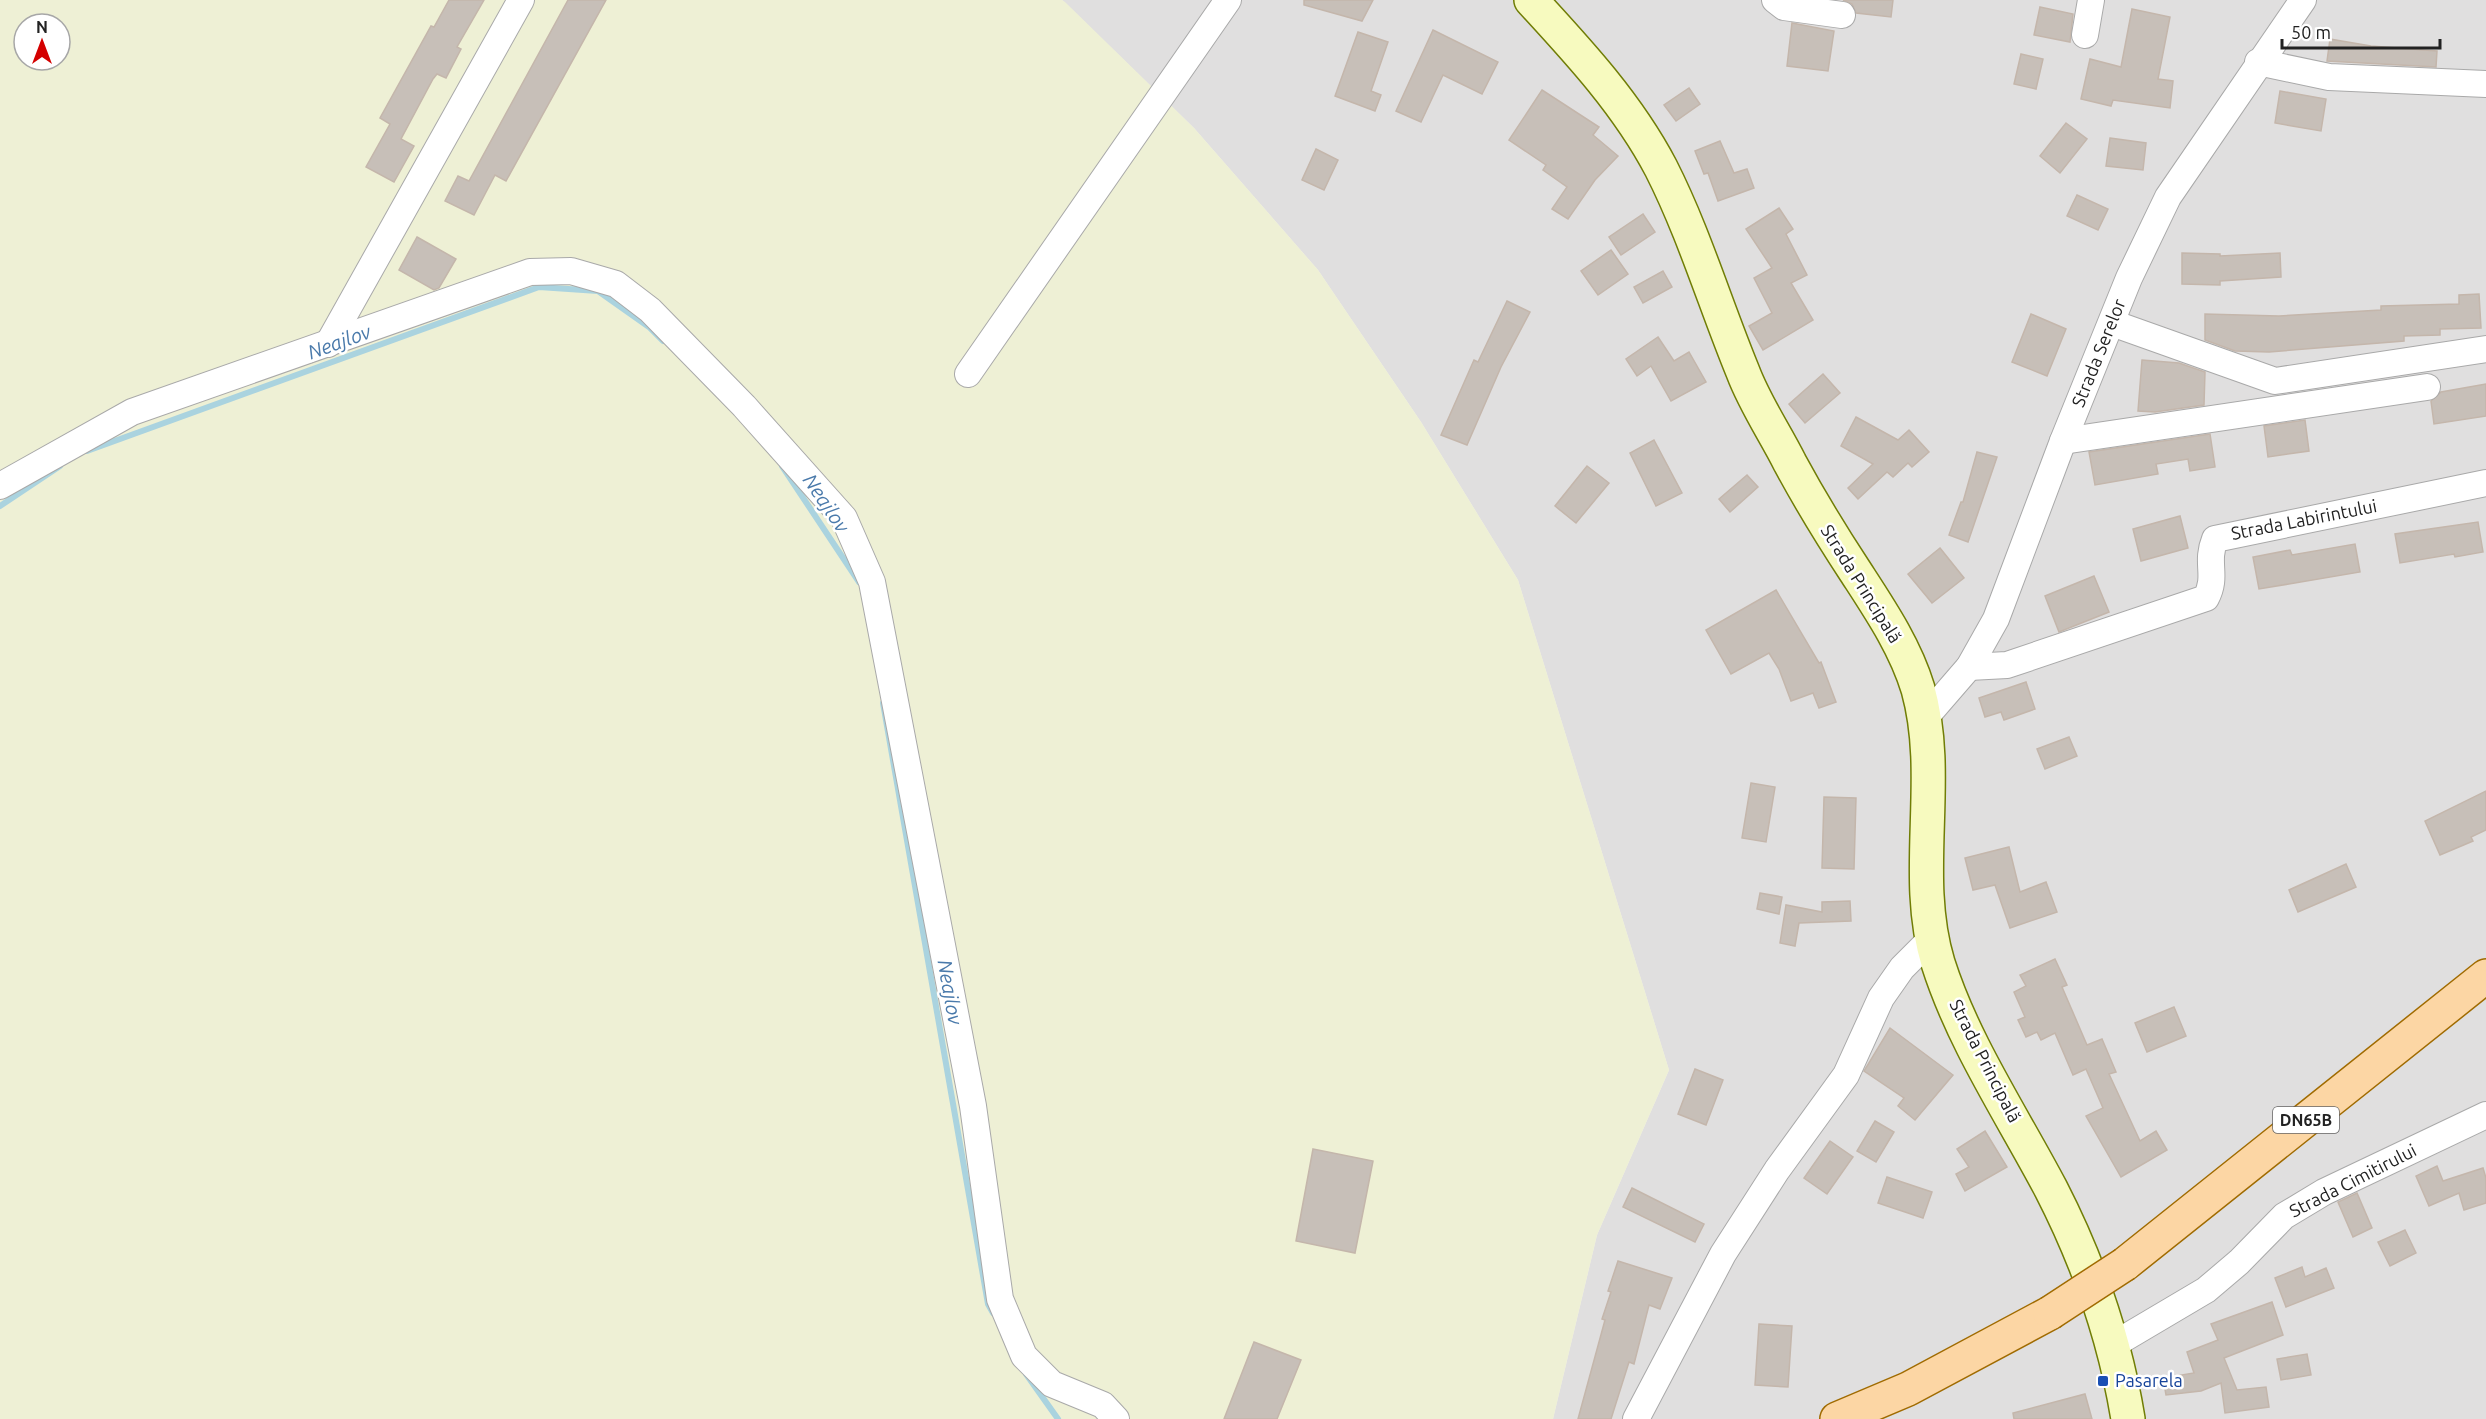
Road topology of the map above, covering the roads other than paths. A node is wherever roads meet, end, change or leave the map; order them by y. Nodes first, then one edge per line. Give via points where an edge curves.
1 (521, 0) edge
2 (1228, 0) edge
3 (1531, 0) edge
4 (1775, 0) edge
5 (2091, 0) edge
6 (2303, 0) edge
7 (1842, 15) dead end
8 (2085, 35) dead end
9 (2258, 62) junction
10 (2486, 84) edge
11 (2112, 323) junction
12 (328, 345) junction
13 (2486, 349) edge
14 (968, 374) dead end
15 (2427, 387) dead end
16 (2063, 441) junction
17 (2486, 483) edge
18 (0, 486) edge
19 (1970, 667) junction
20 (1924, 718) junction
21 (1932, 938) junction
22 (2486, 976) edge
23 (2486, 1115) edge
24 (2113, 1345) junction
25 (1116, 1419) edge
26 (1636, 1419) edge
27 (1837, 1419) edge
28 (2128, 1419) edge

1 - 12 street
2 - 14 street
3 - 20 main road, Strada Principală via 1614,93 1659,164 1684,217 1744,377 1815,509 1888,622 1918,688
4 - 7 street via 1784,7
5 - 8 street
6 - 9 street, Strada Serelor
9 - 10 street via 2329,77
9 - 11 street, Strada Serelor via 2168,197
11 - 13 street via 2275,381
11 - 16 street, Strada Serelor
12 - 18 street via 132,412
12 - 25 street via 530,272 572,271 616,284 650,310 744,406 844,518 872,582 973,1106 1000,1299 1024,1356 1052,1384 1103,1405
15 - 16 street
16 - 19 street, Strada Serelor via 1996,619
17 - 19 street, Strada Labirintului via 2215,538 2209,555 2213,585 2206,598 2007,665
19 - 20 street, Strada Serelor
20 - 21 main road, Strada Principală
21 - 24 main road, Strada Principală via 1965,1027 2080,1250
21 - 26 street via 1902,968 1881,998 1846,1075 1777,1170 1723,1254
22 - 27 main road, DN65B, bridge via 2125,1264 2050,1313 1908,1389
23 - 24 street, Strada Cimitirului via 2324,1192 2284,1216 2206,1290
24 - 28 main road, Strada Principală

